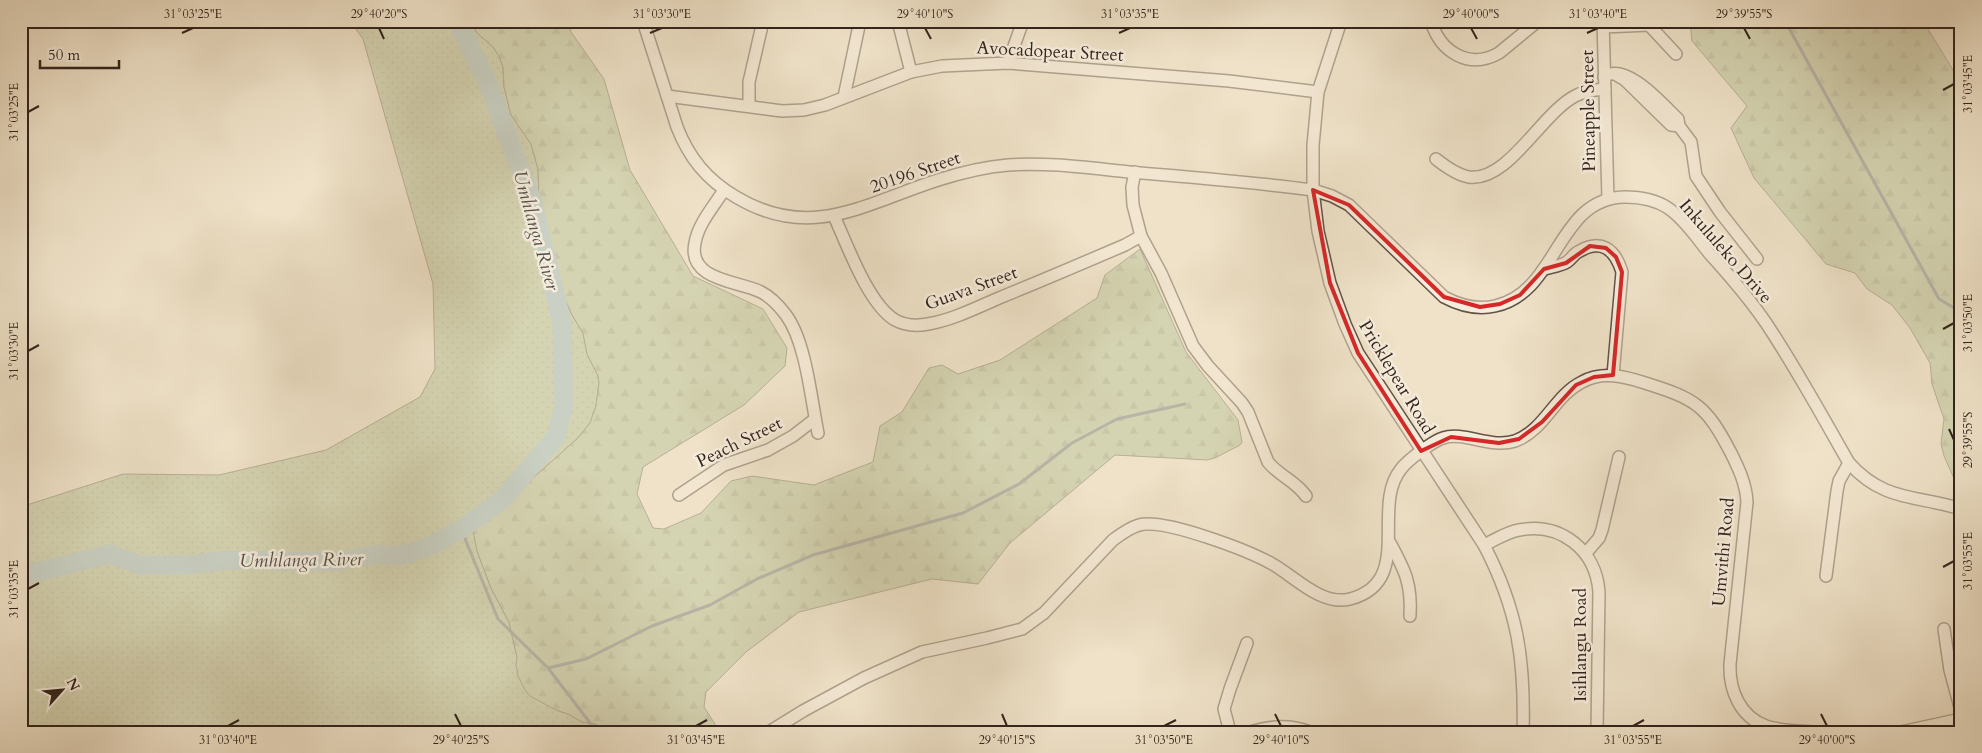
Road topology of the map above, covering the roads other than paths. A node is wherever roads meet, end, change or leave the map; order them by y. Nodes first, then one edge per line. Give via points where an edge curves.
1 (643, 21) edge
2 (763, 21) edge
3 (860, 21) edge
4 (898, 21) edge
5 (1023, 21) edge
6 (1341, 21) edge
7 (1431, 21) edge
8 (1538, 21) edge
9 (1653, 23) edge
10 (1603, 24) edge
11 (1676, 54) dead end
12 (1008, 63) junction
13 (912, 72) junction
14 (1608, 80) junction
15 (1318, 92) junction
16 (667, 96) junction
17 (844, 97) junction
18 (748, 106) junction
19 (1436, 159) dead end
20 (1134, 172) junction
21 (724, 190) junction
22 (1313, 190) junction
23 (1608, 199) junction
24 (834, 216) junction
25 (1141, 236) junction
26 (1757, 259) dead end
27 (1544, 269) junction
28 (1613, 375) junction
29 (815, 419) junction
30 (818, 432) dead end
31 (1421, 451) junction
32 (1619, 457) dead end
33 (1849, 463) junction
34 (679, 495) dead end
35 (1306, 496) dead end
36 (1961, 510) edge
37 (1389, 540) junction
38 (1484, 545) junction
39 (1586, 553) junction
40 (1826, 576) dead end
41 (1410, 616) dead end
42 (1944, 629) dead end
43 (1247, 643) dead end
44 (1961, 711) edge
45 (1961, 719) edge
46 (1256, 731) edge
47 (769, 732) edge
48 (1230, 732) edge
49 (1310, 732) edge
50 (1523, 732) edge
51 (1597, 732) edge
52 (1813, 732) edge
53 (1901, 732) edge

1 - 16 street, 20196 Street
2 - 18 street via 749,82
3 - 17 street
4 - 13 street
5 - 12 street
6 - 15 street, Pricklepear Road
7 - 8 street via 1445,47 1460,58 1478,60 1499,53
9 - 10 street
9 - 11 street
10 - 14 street, Pineapple Street
12 - 13 street, Avocadopear Street via 942,66
12 - 15 street, Avocadopear Street via 1219,80
13 - 17 street, Avocadopear Street
14 - 19 street via 1562,104 1504,166 1488,175 1469,177
14 - 23 street, Pineapple Street
14 - 26 street via 1619,73 1638,82 1678,119 1679,126 1691,142 1696,176
15 - 22 street, Pricklepear Road
16 - 18 street, Avocadopear Street
16 - 21 street, 20196 Street via 689,153 704,173
17 - 18 street, Avocadopear Street via 804,110 782,111
20 - 22 street, 20196 Street
20 - 24 street, 20196 Street via 1029,165 990,168 937,180
20 - 25 street via 1133,205
21 - 24 street, 20196 Street via 770,213 803,218
21 - 29 street via 694,244 696,258 704,271 761,292 785,314 797,335
22 - 27 street, Inkululeko Drive via 1349,205 1436,291 1461,304 1490,307 1508,301 1527,290
22 - 31 street, Pricklepear Road via 1323,257 1345,324 1358,353
23 - 27 street, Inkululeko Drive via 1577,218
23 - 33 street, Inkululeko Drive via 1645,199 1667,208 1683,222 1765,322
24 - 25 street, Guava Street via 861,275 881,308 901,323 917,325 967,312
25 - 35 street via 1161,272 1193,346 1248,412 1268,462 1297,484
27 - 28 street via 1566,263 1590,246 1599,245 1616,257 1622,272
28 - 31 street, Umvithi Road via 1594,377 1576,385 1535,429 1520,439 1499,443 1451,437
28 - 52 street, Umvithi Road via 1687,398 1706,411 1720,432 1739,469 1747,502 1730,664 1733,691 1750,717 1766,726
29 - 30 street
29 - 34 street, Peach Street via 768,450 724,465
31 - 37 street, Umvithi Road via 1401,468 1393,483
31 - 38 street, Pricklepear Road
32 - 39 street via 1602,530
33 - 36 street, Inkululeko Drive via 1886,491
33 - 40 street via 1838,486
37 - 41 street via 1407,578
37 - 47 street, Umvithi Road via 1386,566 1379,582 1362,595 1337,600 1320,594 1274,564 1251,554 1168,525 1140,525 1112,540 1044,613 1022,629 922,652 864,678
38 - 39 street, Isihlangu Road via 1517,530 1534,528 1560,534
38 - 50 street, Pricklepear Road via 1504,590 1519,644 1523,671
39 - 51 street, Isihlangu Road via 1597,574 1599,592
42 - 44 street
43 - 48 street via 1224,709
45 - 53 street
46 - 49 street via 1287,726

